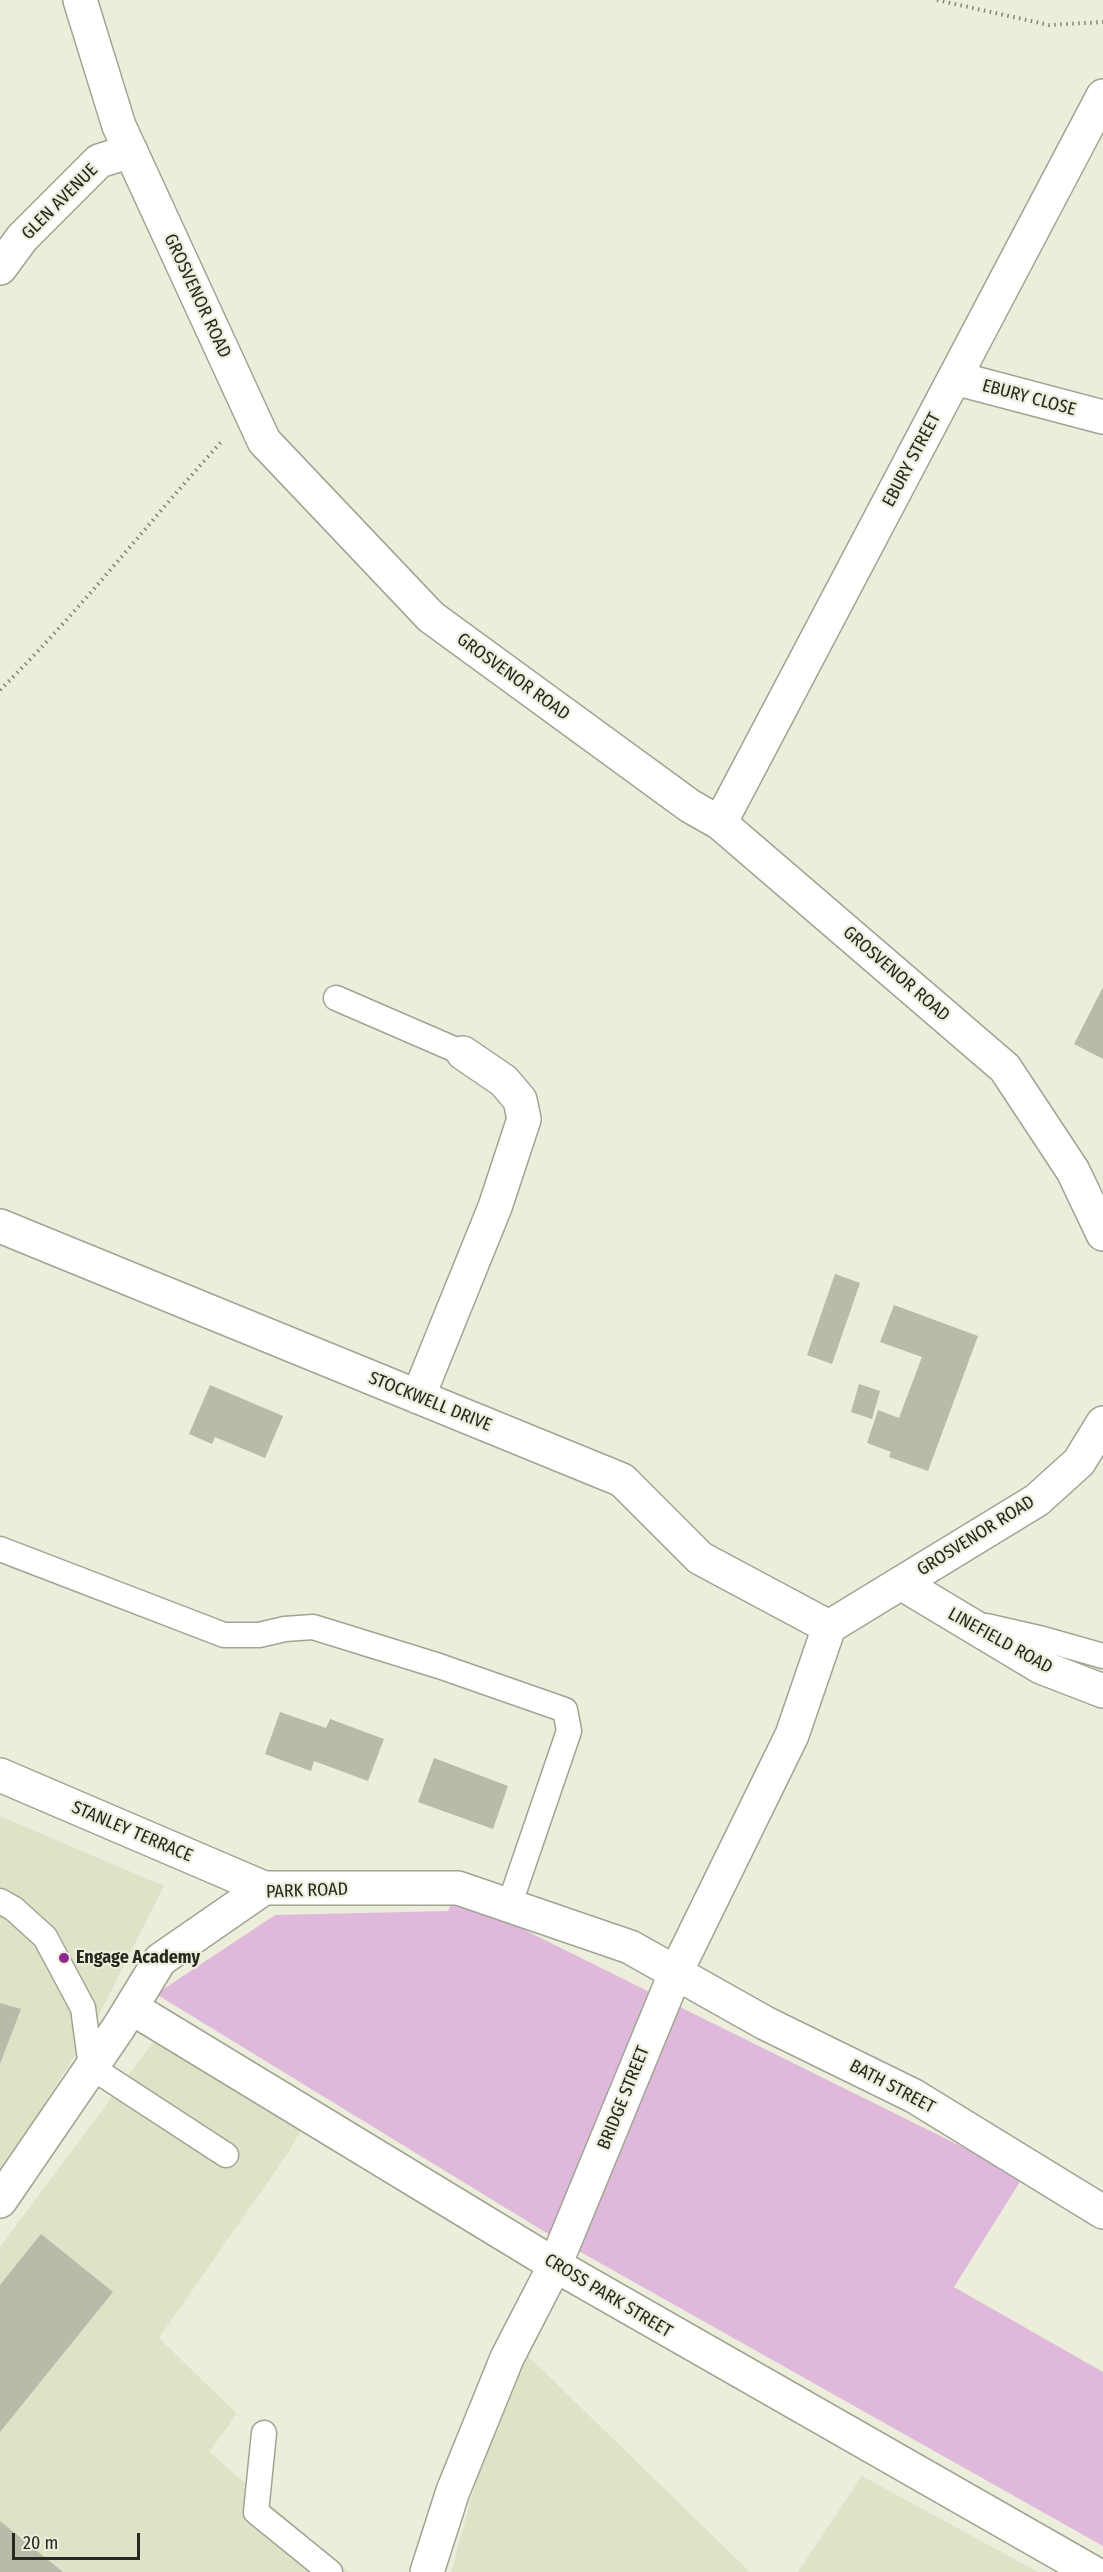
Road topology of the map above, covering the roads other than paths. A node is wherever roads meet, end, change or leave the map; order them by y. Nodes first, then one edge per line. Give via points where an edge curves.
1 (80, 0) edge
2 (1103, 96) edge
3 (131, 151) junction
4 (0, 268) edge
5 (955, 378) junction
6 (1103, 417) edge
7 (720, 824) junction
8 (336, 998) dead end
9 (463, 1053) joint
10 (0, 1226) edge
11 (1103, 1234) edge
12 (418, 1397) junction
13 (1103, 1423) edge
14 (0, 1549) edge
15 (901, 1583) junction
16 (966, 1622) junction
17 (829, 1626) junction
18 (1103, 1656) edge
19 (1103, 1691) edge
20 (0, 1775) edge
21 (264, 1888) junction
22 (0, 1901) edge
23 (509, 1906) junction
24 (675, 1974) junction
25 (132, 2008) junction
26 (91, 2067) junction
27 (226, 2156) dead end
28 (0, 2201) edge
29 (1103, 2212) edge
30 (555, 2265) junction
31 (264, 2433) dead end
32 (330, 2572) edge
33 (427, 2572) edge
34 (1092, 2572) edge

1 - 3 street, GROSVENOR ROAD via 119,126
2 - 5 street, EBURY STREET
3 - 4 street, GLEN AVENUE via 99,161 22,238
3 - 7 street, GROSVENOR ROAD via 264,441 431,617
5 - 6 street, EBURY CLOSE
5 - 7 street, EBURY STREET
7 - 11 street, GROSVENOR ROAD via 1005,1068 1072,1171
8 - 9 lane
9 - 12 street via 504,1080 520,1100 524,1119 495,1207
10 - 12 street, STOCKWELL DRIVE
12 - 17 street, STOCKWELL DRIVE via 622,1480 700,1558
13 - 15 street, GROSVENOR ROAD via 1079,1462 1037,1500
14 - 23 lane via 224,1635 259,1635 313,1627 565,1710 569,1731
15 - 16 street, LINEFIELD ROAD
15 - 17 street, GROSVENOR ROAD
16 - 18 lane
16 - 19 street, LINEFIELD ROAD via 1041,1667
17 - 24 street, BRIDGE STREET via 792,1735
20 - 21 street, STANLEY TERRACE
21 - 23 street, PARK ROAD via 458,1888
21 - 25 street, PARK ROAD via 160,1960
22 - 26 lane via 45,1938 83,2008
23 - 24 street, PARK ROAD via 630,1947
24 - 29 street, BATH STREET via 914,2096
24 - 30 street, BRIDGE STREET
25 - 26 street, PARK ROAD
25 - 30 street, CROSS PARK STREET
26 - 27 lane
26 - 28 street, PARK ROAD
30 - 33 street, BRIDGE STREET via 507,2358 453,2491
30 - 34 street, CROSS PARK STREET
31 - 32 lane via 256,2512

